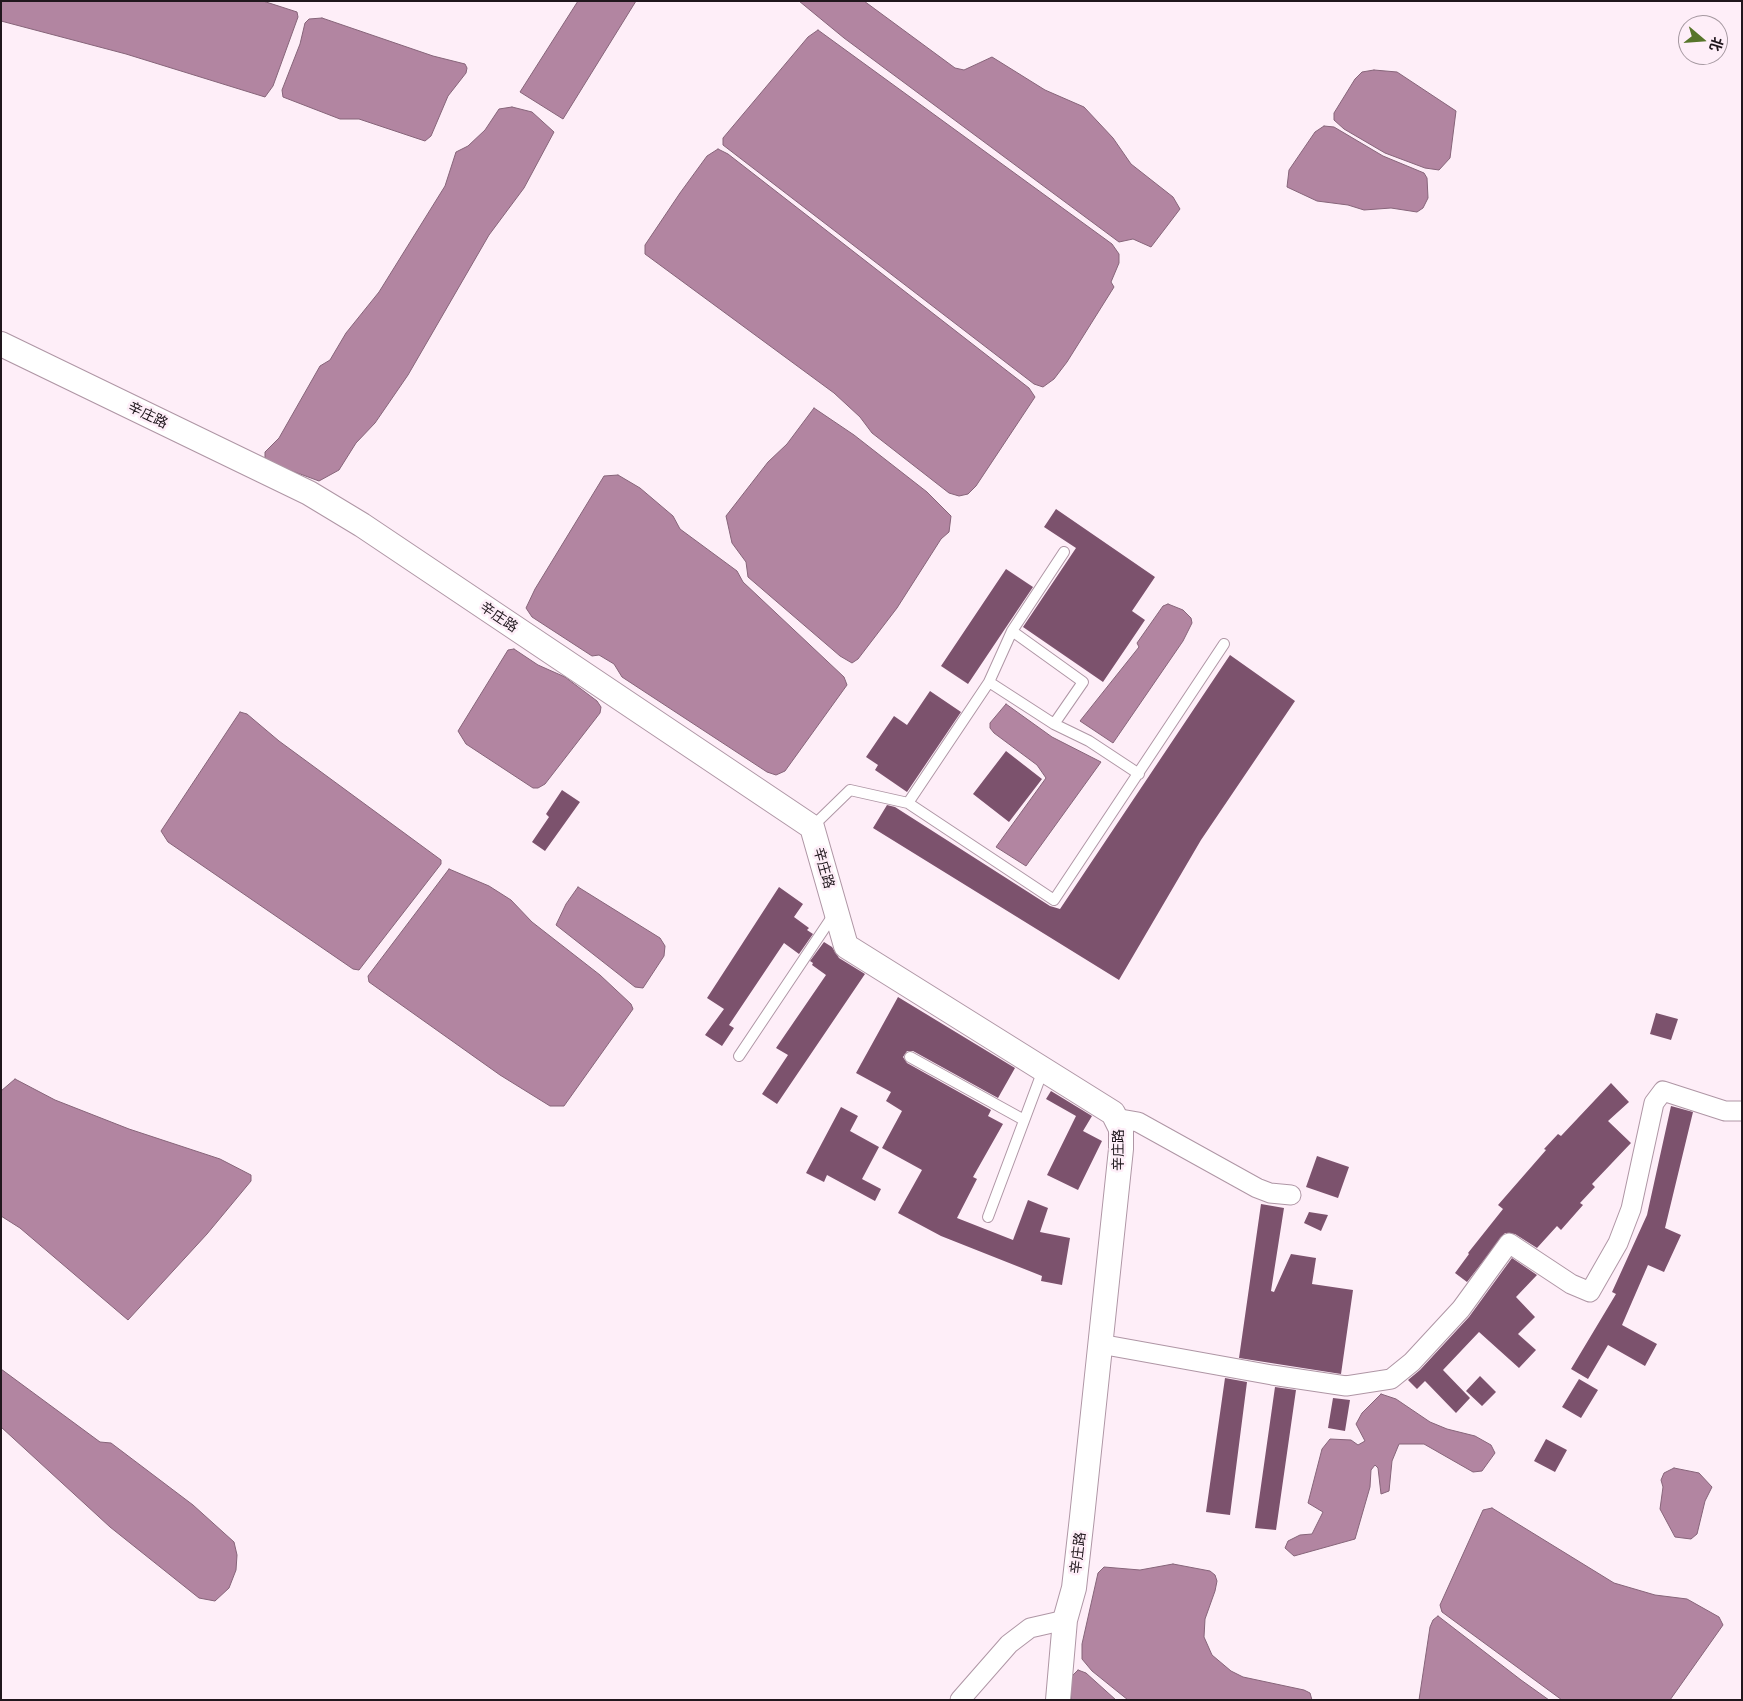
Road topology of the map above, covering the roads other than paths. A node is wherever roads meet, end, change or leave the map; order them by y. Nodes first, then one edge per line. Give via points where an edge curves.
1 (1, 344) edge
2 (1064, 552) dead end
3 (1012, 631) junction
4 (1224, 644) dead end
5 (990, 682) junction
6 (1054, 724) junction
7 (1139, 774) junction
8 (908, 804) junction
9 (812, 827) junction
10 (836, 912) junction
11 (740, 1056) dead end
12 (910, 1057) dead end
13 (1044, 1070) junction
14 (1742, 1111) edge
15 (1115, 1118) junction
16 (1024, 1120) junction
17 (1292, 1195) dead end
18 (988, 1216) dead end
19 (1100, 1344) junction
20 (1065, 1620) junction
21 (960, 1700) edge
22 (1058, 1700) edge

1 - 9 street, 辛庄路 via 309,493
2 - 3 lane
3 - 5 lane
3 - 6 lane via 1084,682
4 - 7 lane
5 - 6 lane
5 - 8 lane
6 - 7 lane
7 - 8 lane via 1054,900
8 - 9 lane via 850,790
9 - 10 street, 辛庄路
10 - 11 lane
10 - 13 street, 辛庄路 via 846,946
12 - 16 lane
13 - 15 street, 辛庄路 via 1113,1113
13 - 16 lane
14 - 19 street via 1725,1111 1663,1091 1654,1102 1631,1209 1618,1243 1590,1292 1571,1284 1509,1243 1461,1309 1412,1362 1391,1378 1346,1386
15 - 17 street via 1138,1122 1257,1188
15 - 19 street, 辛庄路 via 1120,1129 1121,1149
16 - 18 lane
19 - 20 street, 辛庄路 via 1074,1588
20 - 21 street via 1030,1628 1009,1644
20 - 22 street, 辛庄路

